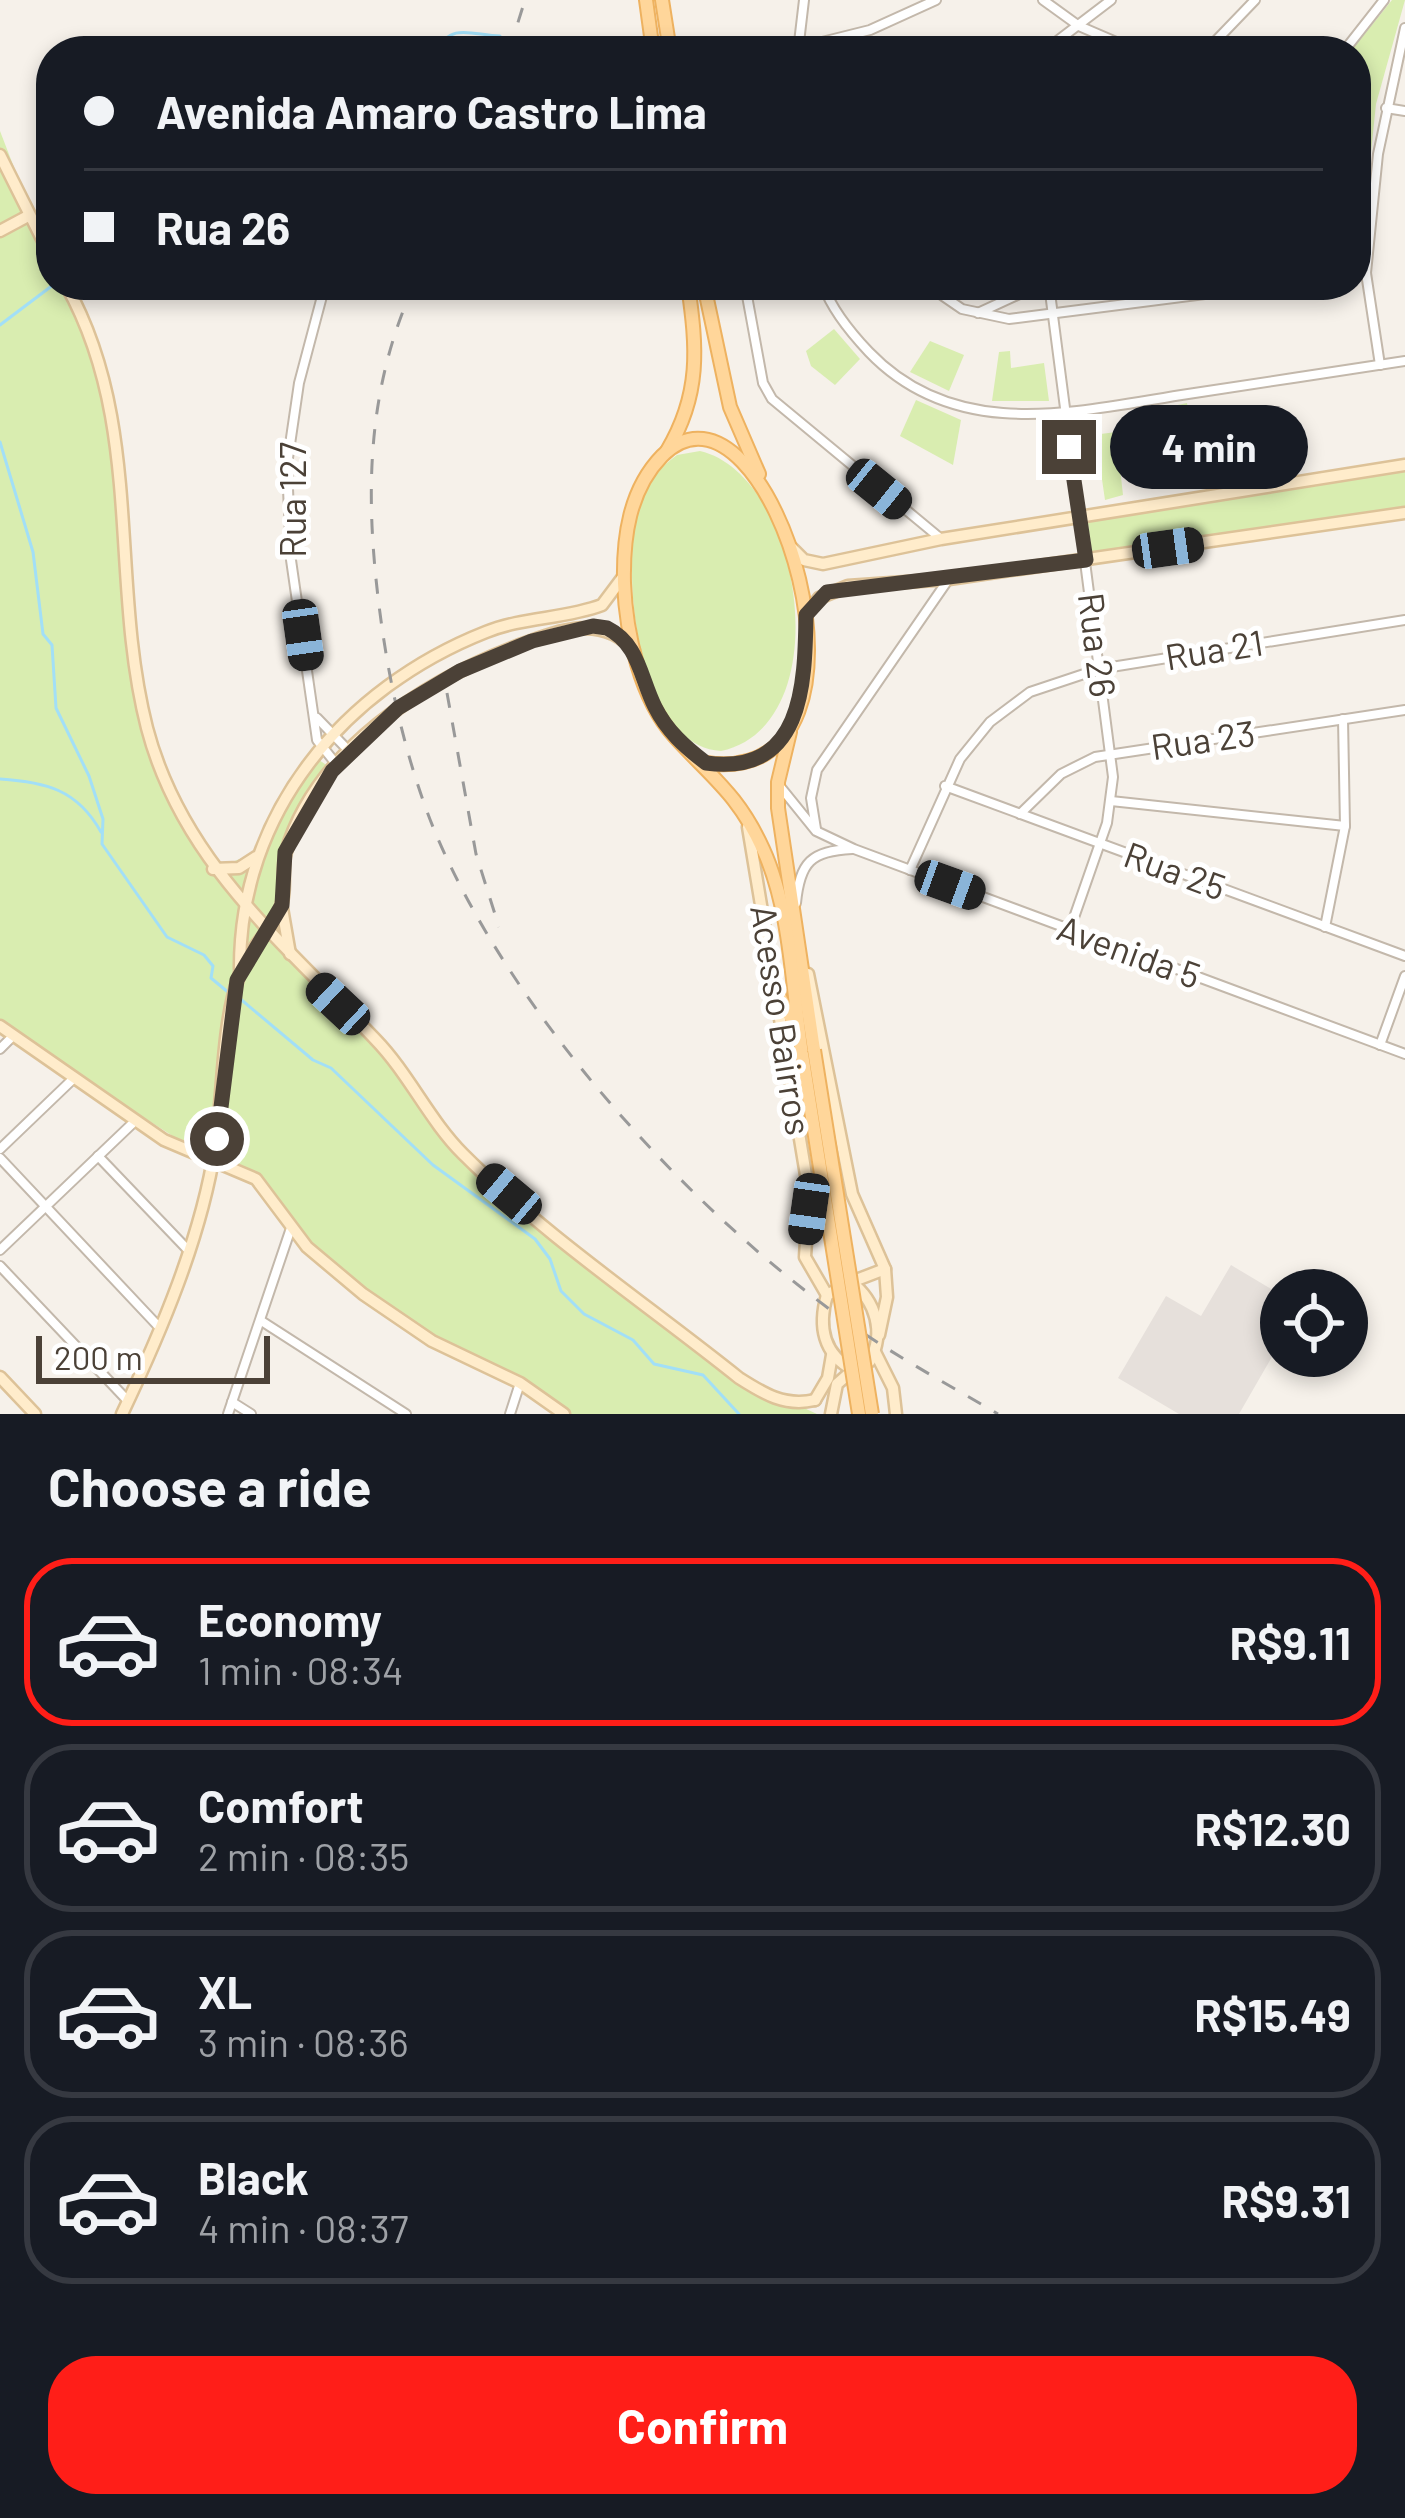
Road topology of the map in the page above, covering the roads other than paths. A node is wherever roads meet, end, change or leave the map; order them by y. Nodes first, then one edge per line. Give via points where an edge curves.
1 (646, 0) edge
2 (662, 0) edge
3 (804, 0) edge
4 (936, 0) edge
5 (1043, 0) edge
6 (1111, 0) edge
7 (1256, 0) edge
8 (1384, 0) edge
9 (1079, 26) junction
10 (1405, 28) edge
11 (651, 36) edge
12 (668, 36) edge
13 (800, 36) edge
14 (847, 36) edge
15 (1065, 36) edge
16 (1102, 36) edge
17 (1221, 36) edge
18 (1356, 36) edge
19 (1386, 108) junction
20 (1405, 111) edge
21 (0, 154) edge
22 (1371, 207) edge
23 (28, 217) junction
24 (0, 231) edge
25 (36, 231) edge
26 (73, 300) edge
27 (321, 300) edge
28 (689, 300) edge
29 (707, 300) edge
30 (748, 300) edge
31 (832, 300) edge
32 (952, 300) edge
33 (1006, 300) edge
34 (1052, 300) edge
35 (1164, 300) edge
36 (1367, 300) edge
37 (976, 314) junction
38 (1054, 315) junction
39 (1405, 362) edge
40 (1380, 365) junction
41 (1064, 413) junction
42 (667, 451) junction
43 (1405, 465) edge
44 (762, 481) junction
45 (1405, 513) edge
46 (1080, 515) junction
47 (941, 539) junction
48 (792, 548) junction
49 (851, 559) junction
50 (1086, 560) junction
51 (624, 574) junction
52 (949, 579) junction
53 (856, 586) junction
54 (806, 615) junction
55 (1405, 620) edge
56 (634, 650) junction
57 (1099, 669) junction
58 (1405, 710) edge
59 (316, 717) junction
60 (1343, 719) junction
61 (792, 724) junction
62 (334, 733) junction
63 (320, 748) junction
64 (350, 752) junction
65 (1111, 753) junction
66 (706, 763) junction
67 (337, 765) junction
68 (778, 782) junction
69 (944, 786) junction
70 (1111, 801) junction
71 (744, 812) junction
72 (1020, 814) junction
73 (1345, 826) junction
74 (816, 831) junction
75 (1101, 844) junction
76 (854, 849) junction
77 (258, 855) junction
78 (213, 869) junction
79 (910, 870) junction
80 (244, 904) junction
81 (282, 905) junction
82 (795, 913) junction
83 (1325, 927) junction
84 (266, 928) junction
85 (1070, 929) junction
86 (801, 946) junction
87 (1405, 956) edge
88 (290, 957) junction
89 (239, 976) junction
90 (1405, 976) edge
91 (777, 992) junction
92 (0, 1026) edge
93 (799, 1033) junction
94 (12, 1037) junction
95 (1380, 1045) junction
96 (0, 1048) edge
97 (808, 1052) junction
98 (1405, 1054) edge
99 (73, 1079) junction
100 (134, 1122) junction
101 (0, 1154) edge
102 (98, 1156) junction
103 (213, 1162) junction
104 (46, 1207) junction
105 (291, 1228) junction
106 (0, 1250) edge
107 (188, 1250) junction
108 (0, 1266) edge
109 (885, 1269) junction
110 (851, 1282) junction
111 (827, 1295) junction
112 (263, 1322) junction
113 (159, 1327) junction
114 (878, 1335) junction
115 (875, 1352) junction
116 (832, 1355) junction
117 (858, 1369) junction
118 (0, 1377) edge
119 (886, 1380) junction
120 (520, 1383) junction
121 (815, 1400) junction
122 (128, 1401) junction
123 (232, 1402) junction
124 (35, 1414) edge
125 (122, 1414) edge
126 (228, 1414) edge
127 (250, 1414) edge
128 (406, 1414) edge
129 (509, 1414) edge
130 (564, 1414) edge
131 (821, 1414) edge
132 (831, 1414) edge
133 (860, 1414) edge
134 (872, 1414) edge
135 (896, 1414) edge

1 - 11 main road
2 - 12 main road
3 - 13 street
4 - 14 street
5 - 9 street
6 - 9 street
7 - 17 street
8 - 18 street
9 - 15 street
9 - 16 street
10 - 19 street
19 - 20 street
19 - 22 street
21 - 23 street
23 - 24 street
23 - 25 street
26 - 78 street via 102,361 116,422 131,644 146,722 175,807
27 - 59 street, Rua 127 via 287,465 291,560
28 - 42 main road via 696,380
29 - 44 main road via 724,389
30 - 47 street via 772,399
31 - 41 street via 857,339 929,397 985,413
32 - 37 street
33 - 37 street
34 - 38 street, Rua 26
35 - 38 street
36 - 40 street
37 - 38 street
38 - 41 street, Rua 26
39 - 40 street
40 - 41 street
41 - 46 street, Rua 26
42 - 44 main road via 715,444
42 - 51 main road via 634,502
43 - 46 street
44 - 48 main road
45 - 50 street
46 - 47 street
46 - 50 street, Rua 26
47 - 49 street
48 - 49 street via 813,564
48 - 54 main road
49 - 53 street
50 - 52 street
50 - 57 street, Rua 26
51 - 56 main road
51 - 62 street via 602,604 505,625 442,652
52 - 53 street
52 - 74 street via 817,770
53 - 54 street via 827,592
54 - 61 main road
55 - 57 street, Rua 21
56 - 64 street via 620,634 593,626 532,641 429,688
56 - 66 main road via 663,722
57 - 65 street, Rua 26
57 - 69 street, Rua 21 via 1012,703 976,736
58 - 60 street, Rua 23
59 - 62 street
59 - 63 street, Rua 127
60 - 65 street, Rua 23
60 - 73 street
61 - 66 main road via 755,759
61 - 68 main road
62 - 63 street
62 - 64 street
63 - 67 street
63 - 77 street via 280,804
64 - 67 street
65 - 70 street, Rua 26
65 - 72 street, Rua 23 via 1061,774
66 - 71 main road
67 - 81 street via 285,852
68 - 74 street, Avenida 5
68 - 82 main road
69 - 72 street, Rua 25
69 - 79 street, Rua 21
70 - 73 street
70 - 75 street, Rua 26
71 - 91 street, Acesso Bairros
71 - 93 main road via 776,887
72 - 75 street, Rua 25
73 - 83 street
74 - 76 street, Avenida 5
75 - 83 street, Rua 25
75 - 85 street, Rua 26
76 - 79 street, Avenida 5
76 - 82 street via 807,860
77 - 78 street via 239,868
77 - 80 street
78 - 80 street
79 - 85 street, Avenida 5
80 - 84 street
80 - 89 street
81 - 84 street
81 - 88 street
82 - 86 main road
83 - 87 street, Rua 25
84 - 88 street
84 - 89 street
85 - 95 street, Avenida 5
86 - 97 main road
86 - 109 street via 852,1194
88 - 121 street via 377,1041 444,1132 496,1184 740,1378 772,1398
89 - 103 street
90 - 95 street
91 - 93 main road
91 - 111 street, Acesso Bairros via 809,1193 805,1257
92 - 94 street
93 - 97 main road
94 - 96 street
94 - 99 street
95 - 98 street, Avenida 5
97 - 133 main road, bridge
97 - 134 main road, bridge
99 - 100 street
99 - 101 street
100 - 102 street
100 - 103 street
101 - 104 street
102 - 104 street
102 - 107 street
103 - 105 street via 256,1179
103 - 107 street
104 - 106 street
104 - 113 street
105 - 112 street
105 - 120 street via 401,1321
107 - 113 street
108 - 122 street
109 - 110 street
109 - 114 street
110 - 111 street
110 - 114 street via 871,1303
111 - 116 street via 823,1326
112 - 123 street
112 - 128 street
113 - 122 street
114 - 115 street
115 - 117 street
115 - 119 street
116 - 117 street
116 - 121 street
117 - 119 street
117 - 132 street via 837,1384
118 - 124 street
119 - 135 street
120 - 129 street
120 - 130 street
121 - 131 street
122 - 125 street
123 - 126 street
123 - 127 street

